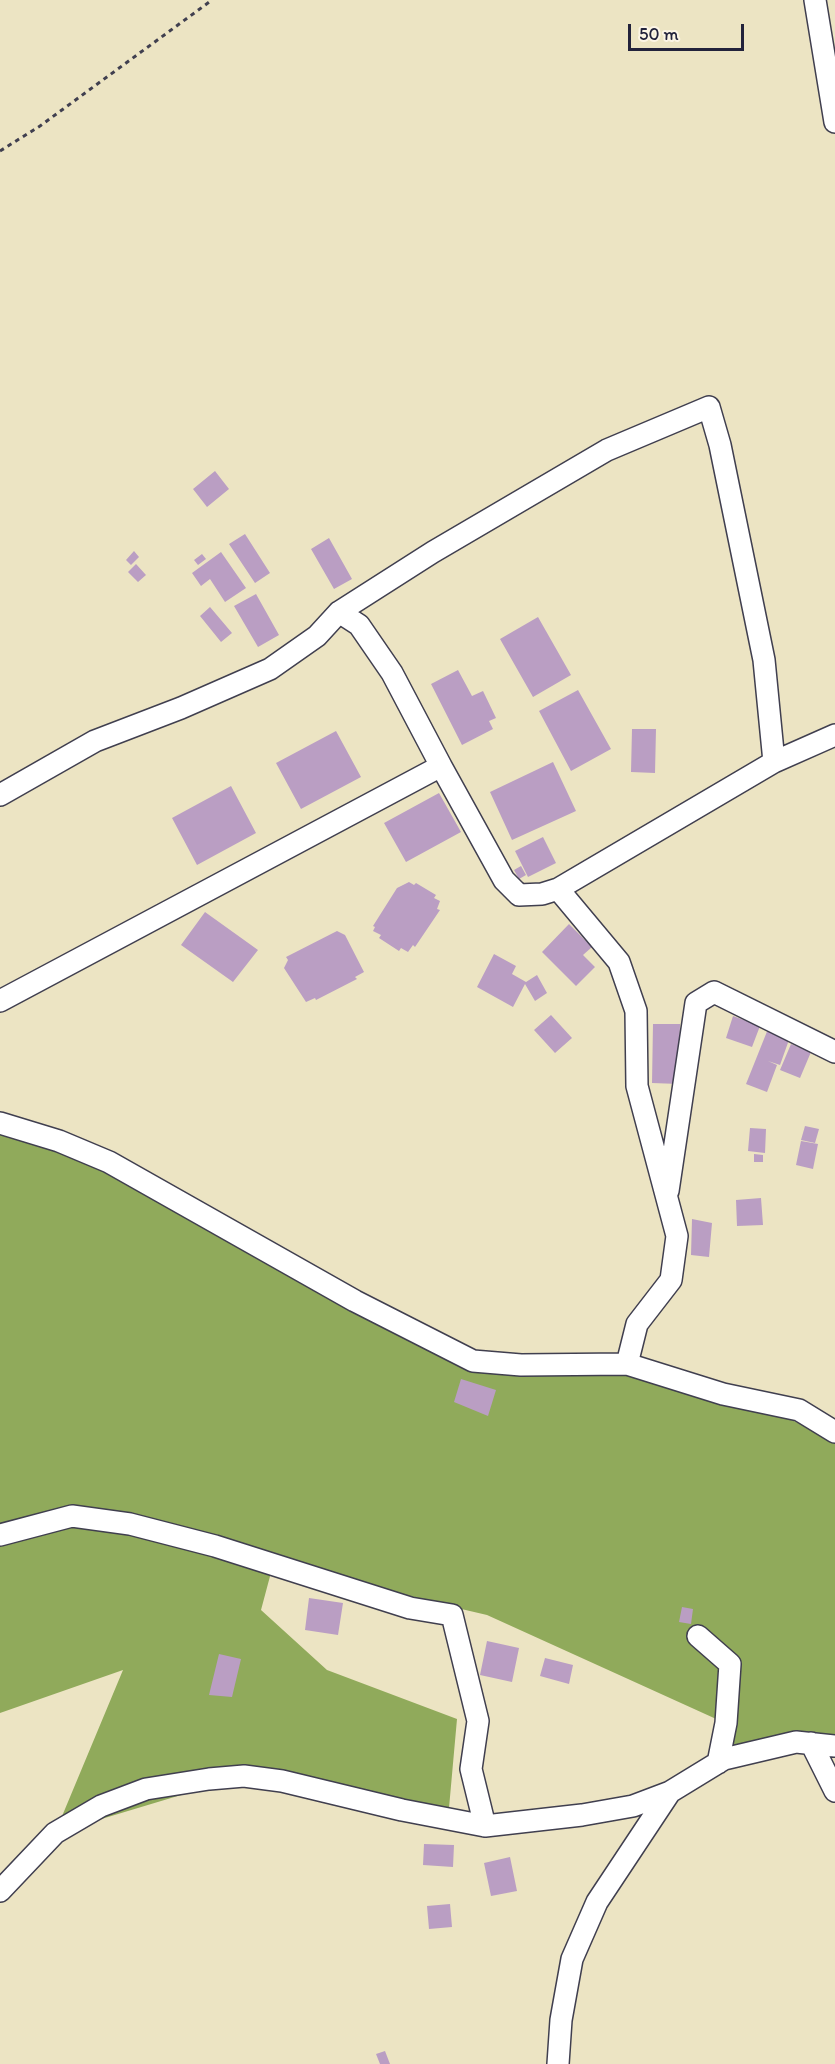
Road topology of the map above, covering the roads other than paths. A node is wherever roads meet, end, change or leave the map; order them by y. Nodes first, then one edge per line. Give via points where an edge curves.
1 (815, 0) edge
2 (835, 122) edge
3 (339, 612) junction
4 (835, 735) edge
5 (774, 762) junction
6 (441, 766) junction
7 (0, 795) edge
8 (558, 889) junction
9 (0, 1001) edge
10 (835, 1052) edge
11 (0, 1123) edge
12 (667, 1198) junction
13 (627, 1364) junction
14 (835, 1432) edge
15 (0, 1535) edge
16 (698, 1636) dead end
17 (811, 1743) junction
18 (835, 1746) edge
19 (718, 1763) junction
20 (835, 1791) edge
21 (670, 1792) junction
22 (485, 1826) junction
23 (0, 1891) edge
24 (556, 2062) edge

1 - 2 street
3 - 5 street via 607,450 709,407 764,660
3 - 6 street via 359,625 392,673
3 - 7 street via 317,636 270,669 95,741
4 - 5 street
5 - 8 street
6 - 8 street via 504,880 519,895
6 - 9 street
8 - 12 street via 619,962 636,1011 637,1086
10 - 12 street via 714,992 696,1003
11 - 13 street via 109,1162 335,1291 473,1361 521,1365
12 - 13 street via 677,1236 671,1280 637,1324
13 - 14 street via 723,1394 799,1410
15 - 22 street via 72,1516 130,1524 215,1546 410,1608 452,1616 478,1721 471,1769
16 - 19 street via 730,1664 726,1723
17 - 18 street
17 - 19 street via 796,1742
17 - 20 street
19 - 21 street
21 - 22 street via 633,1806
21 - 24 street via 597,1902 572,1959
22 - 23 street via 282,1781 244,1776 209,1779 146,1788 101,1806 55,1833

